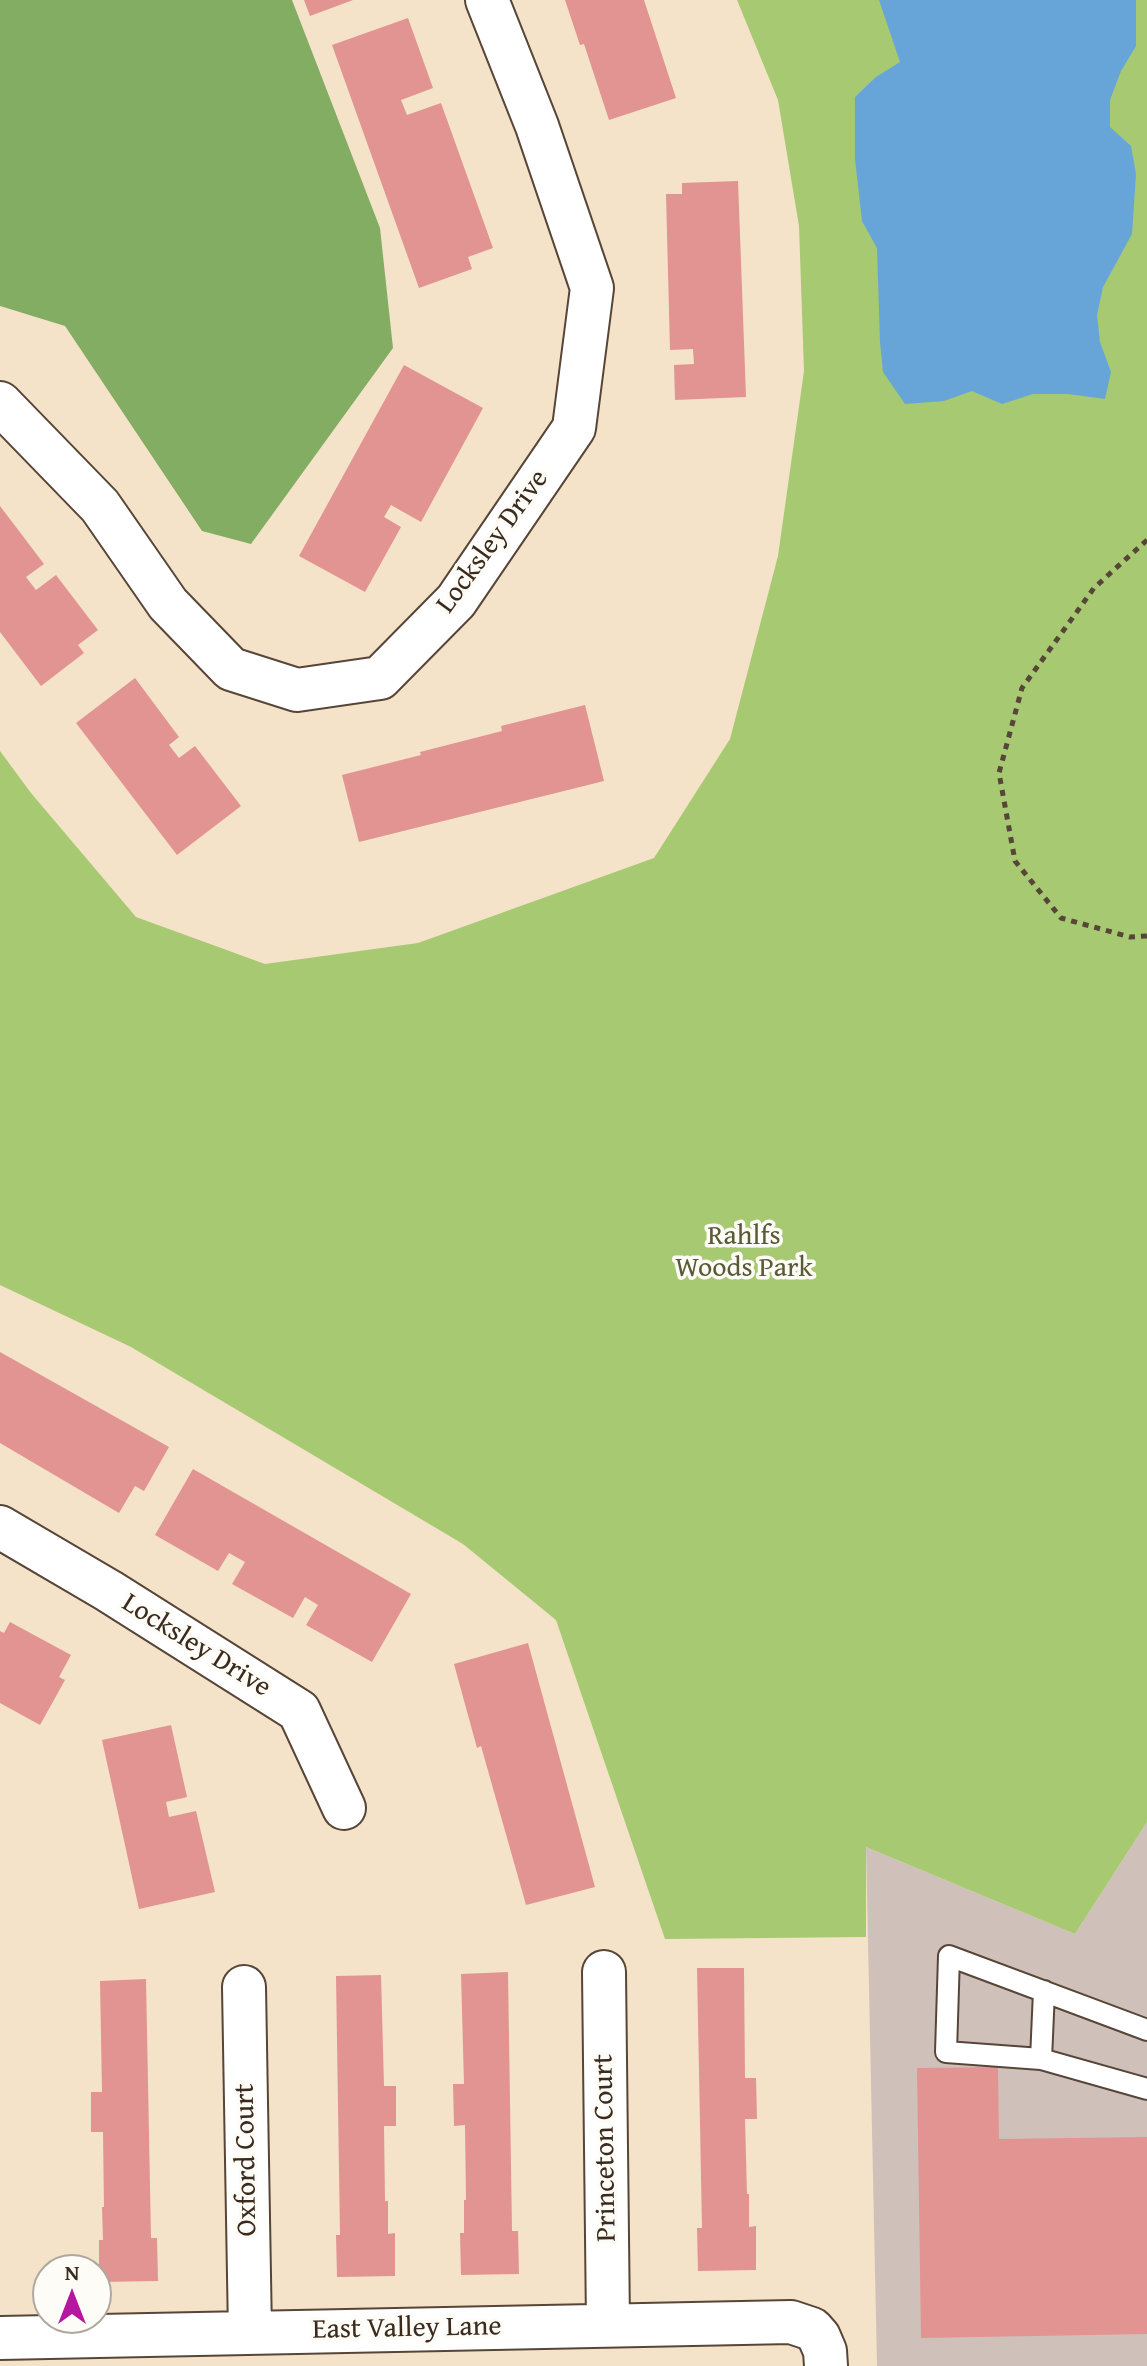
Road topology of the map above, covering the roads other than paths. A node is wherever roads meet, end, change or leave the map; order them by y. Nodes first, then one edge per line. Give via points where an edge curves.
1 (487, 0) edge
2 (0, 403) edge
3 (0, 1527) edge
4 (344, 1808) dead end
5 (604, 1972) dead end
6 (244, 1987) dead end
7 (1044, 1991) junction
8 (1147, 2030) edge
9 (1041, 2059) junction
10 (1147, 2089) edge
11 (608, 2324) junction
12 (250, 2333) junction
13 (0, 2338) edge
14 (819, 2348) edge

1 - 2 street, Locksley Drive via 592,288 574,428 456,601 380,678 297,690 231,669 168,604 100,506
3 - 4 street, Locksley Drive via 299,1711
5 - 11 street, Princeton Court
6 - 12 street, Oxford Court
7 - 8 lane
7 - 9 lane
7 - 9 lane via 949,1956 946,2052
9 - 10 lane
11 - 12 street, East Valley Lane
11 - 14 street, East Valley Lane via 791,2322
12 - 13 street, East Valley Lane

